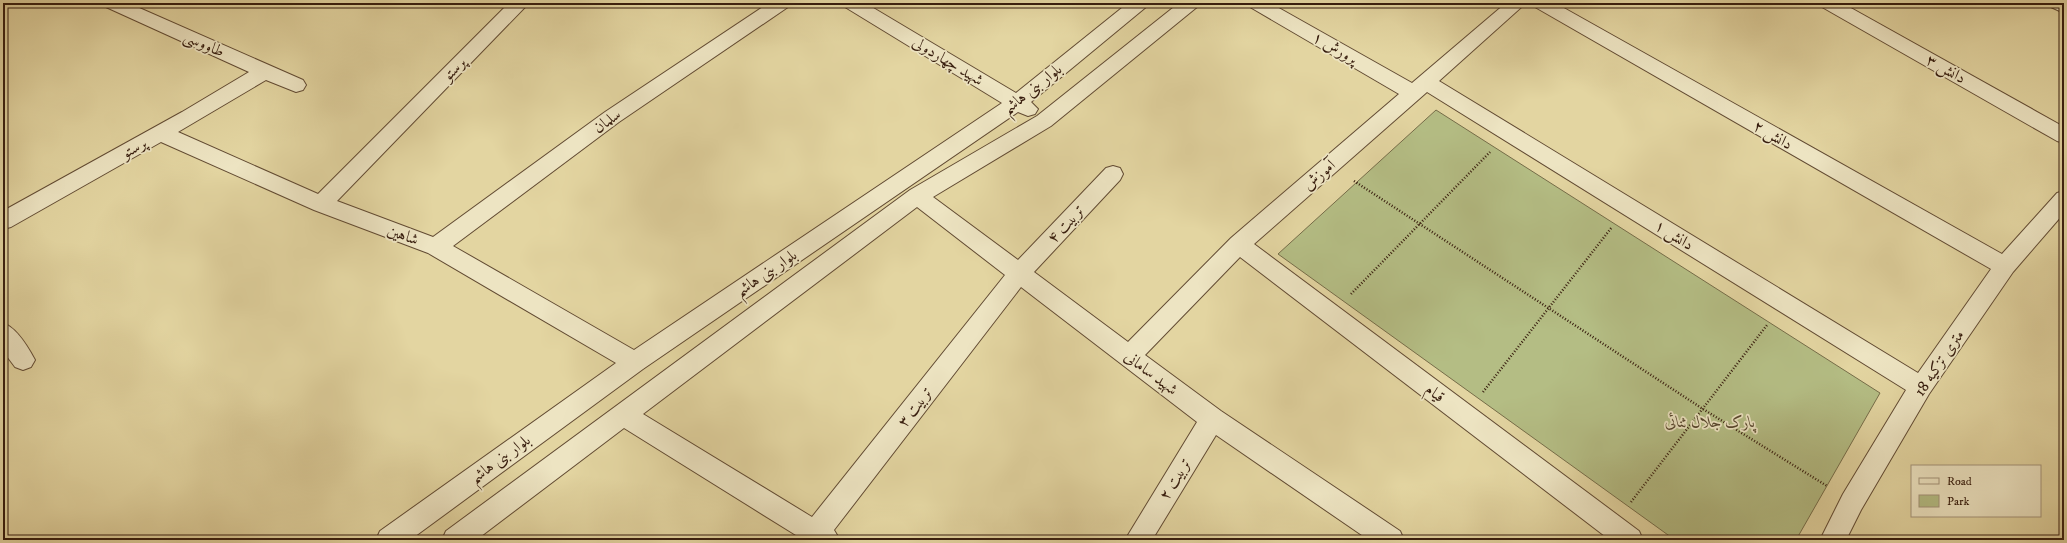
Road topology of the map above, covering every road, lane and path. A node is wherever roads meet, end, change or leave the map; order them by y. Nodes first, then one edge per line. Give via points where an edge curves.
1 (112, 3) edge
2 (520, 3) edge
3 (782, 3) edge
4 (851, 3) edge
5 (1140, 3) edge
6 (1191, 3) edge
7 (1256, 3) edge
8 (1517, 3) edge
9 (1541, 3) edge
10 (1828, 3) edge
11 (2057, 3) edge
12 (2064, 6) edge
13 (264, 72) junction
14 (296, 85) dead end
15 (1420, 88) junction
16 (1018, 102) junction
17 (1044, 120) junction
18 (160, 133) junction
19 (1509, 133) junction
20 (2064, 136) edge
21 (1330, 166) junction
22 (1113, 174) dead end
23 (917, 196) junction
24 (2064, 199) edge
25 (321, 204) junction
26 (1628, 206) junction
27 (3, 221) edge
28 (1419, 224) junction
29 (1239, 244) junction
30 (436, 247) junction
31 (2005, 266) junction
32 (1019, 273) junction
33 (1784, 302) junction
34 (1548, 308) junction
35 (1332, 315) junction
36 (3, 333) edge
37 (1129, 356) junction
38 (23, 360) dead end
39 (634, 362) junction
40 (1921, 387) junction
41 (1703, 408) junction
42 (624, 414) junction
43 (1466, 416) junction
44 (1212, 419) junction
45 (1852, 502) junction
46 (1621, 534) edge
47 (818, 538) edge
48 (388, 540) edge
49 (455, 540) edge
50 (1138, 540) edge
51 (1391, 540) edge
52 (1833, 540) edge

1 - 13 street, طاووسی
2 - 25 street, پرستو
3 - 30 street, سلمان via 612,117
4 - 16 street, شهید چهاردولی
5 - 16 street, بلوار بنی هاشم
6 - 17 street, بلوار بنی هاشم
7 - 15 street, پرورش ۱
8 - 15 street, آموزش
9 - 31 street, دانش ۲
10 - 20 street, دانش ۳
11 - 12 street
13 - 14 street, طاووسی
13 - 18 street, پرستو
15 - 19 street, دانش ۱
15 - 21 street, آموزش
16 - 17 street, شهید چهاردولی
16 - 39 street, بلوار بنی هاشم
17 - 23 street, بلوار بنی هاشم
18 - 25 street, شاهین
18 - 27 street, پرستو
19 - 26 street, دانش ۱
19 - 28 path
21 - 28 path
21 - 29 street, آموزش
22 - 32 street, تربیت ۴
23 - 32 street, شهید سامانی
23 - 42 street, بلوار بنی هاشم
24 - 31 street, 18 متری تزکیه
25 - 30 street, شاهین
26 - 33 street, دانش ۱
26 - 34 path
28 - 34 path
28 - 35 path
29 - 35 street, قیام
29 - 37 street, آموزش
30 - 39 street, شاهین
31 - 40 street, 18 متری تزکیه
32 - 37 street, شهید سامانی
32 - 47 street, تربیت ۳
33 - 40 street, دانش ۱
33 - 41 path
34 - 41 path
34 - 43 path
35 - 43 street, قیام
36 - 38 street
37 - 44 street, شهید سامانی
39 - 48 street, بلوار بنی هاشم
40 - 45 street, 18 متری تزکیه
41 - 45 path
41 - 46 path
42 - 47 street
42 - 49 street, بلوار بنی هاشم
43 - 46 street, قیام
44 - 50 street, تربیت ۲
44 - 51 street, شهید سامانی
45 - 52 street, 18 متری تزکیه

